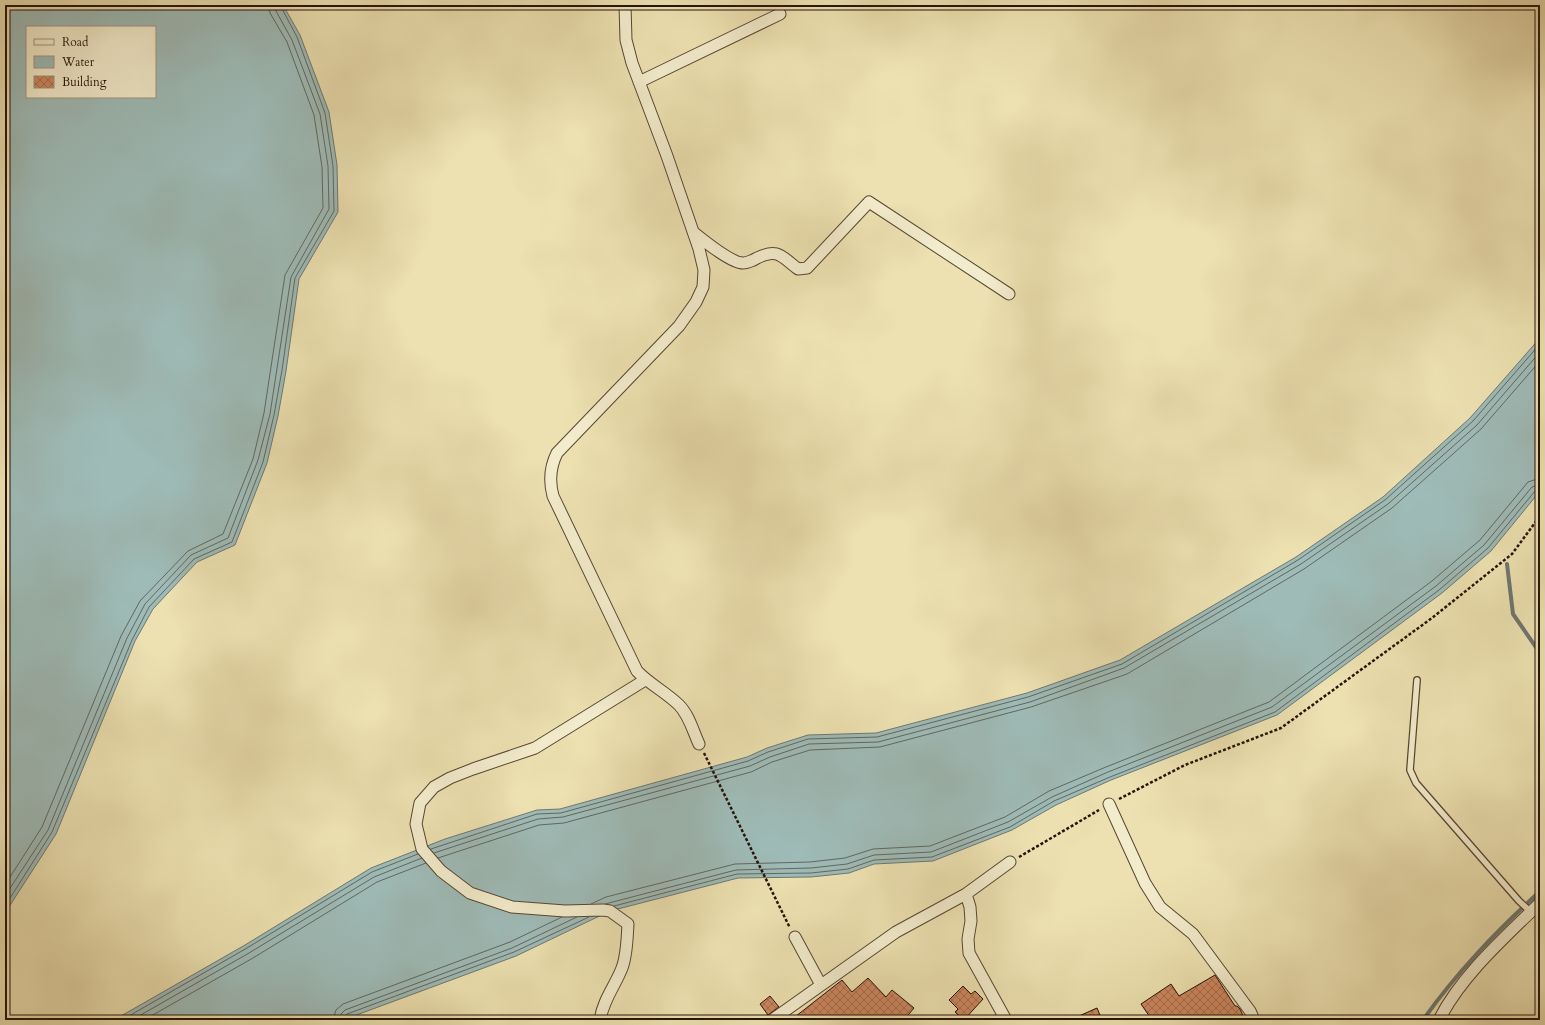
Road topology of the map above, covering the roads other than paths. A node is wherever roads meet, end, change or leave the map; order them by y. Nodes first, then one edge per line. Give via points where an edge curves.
1 (625, 5) edge
2 (780, 14) dead end
3 (640, 82) junction
4 (693, 232) junction
5 (1009, 294) dead end
6 (645, 680) junction
7 (1417, 680) dead end
8 (699, 744) road end
9 (1109, 804) road end
10 (1010, 862) road end
11 (966, 894) junction
12 (1540, 903) edge
13 (1528, 910) junction
14 (795, 937) road end
15 (821, 985) junction
16 (1446, 1015) edge
17 (600, 1020) edge
18 (772, 1020) edge
19 (1006, 1020) edge
20 (1254, 1020) edge
21 (1439, 1020) edge

1 - 3 street via 626,40
2 - 3 street
3 - 4 street
4 - 5 street via 727,257 743,263 769,253 779,254 798,269 807,268 869,202
4 - 6 street via 704,270 703,287 696,302 679,326 557,453 551,472 553,496 630,659
6 - 8 street via 679,705 688,718
6 - 17 street via 535,748 462,773 434,787 420,803 416,824 422,849 441,871 470,893 512,907 610,911 628,924 622,968 610,990
7 - 13 lane via 1410,770 1416,783
9 - 20 street via 1145,883 1160,907 1193,934
10 - 11 street
11 - 15 street via 896,932
11 - 19 street via 970,907 969,953
12 - 13 street
13 - 16 street via 1482,961
14 - 15 street
15 - 18 street
16 - 21 street

